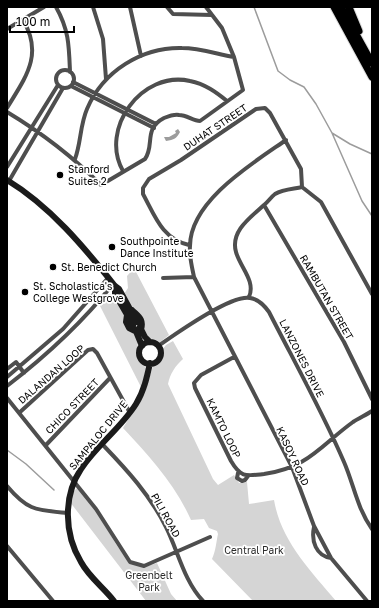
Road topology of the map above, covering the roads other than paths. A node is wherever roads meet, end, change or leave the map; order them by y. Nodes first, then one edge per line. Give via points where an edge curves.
1 (44, 7) edge
2 (56, 7) edge
3 (94, 7) edge
4 (130, 7) edge
5 (167, 7) edge
6 (206, 7) edge
7 (334, 7) edge
8 (341, 7) edge
9 (349, 7) edge
10 (212, 15) junction
11 (23, 20) junction
12 (7, 29) edge
13 (141, 56) junction
14 (234, 57) junction
15 (368, 60) edge
16 (70, 72) junction
17 (372, 77) edge
18 (106, 79) junction
19 (72, 84) junction
20 (58, 85) junction
21 (63, 88) junction
22 (94, 95) junction
23 (227, 101) junction
24 (7, 108) edge
25 (126, 111) junction
26 (7, 112) edge
27 (155, 126) junction
28 (32, 127) junction
29 (38, 131) junction
30 (286, 140) junction
31 (75, 159) junction
32 (7, 167) edge
33 (123, 172) junction
34 (8, 181) edge
35 (302, 187) junction
36 (264, 205) junction
37 (189, 245) junction
38 (194, 277) junction
39 (108, 278) junction
40 (163, 278) dead end
41 (114, 285) junction
42 (372, 294) edge
43 (249, 297) junction
44 (212, 311) junction
45 (129, 312) junction
46 (137, 327) junction
47 (150, 342) junction
48 (142, 346) junction
49 (158, 346) junction
50 (234, 357) junction
51 (150, 363) junction
52 (20, 367) junction
53 (7, 369) edge
54 (24, 373) junction
55 (7, 378) edge
56 (110, 378) junction
57 (7, 386) edge
58 (7, 398) edge
59 (372, 400) edge
60 (372, 412) edge
61 (19, 413) junction
62 (130, 413) junction
63 (333, 439) junction
64 (103, 444) junction
65 (46, 445) junction
66 (292, 468) junction
67 (74, 481) junction
68 (7, 486) edge
69 (68, 513) junction
70 (314, 526) junction
71 (372, 529) edge
72 (210, 537) dead end
73 (7, 546) edge
74 (177, 553) junction
75 (331, 558) junction
76 (53, 601) edge
77 (114, 601) edge
78 (203, 601) edge
79 (367, 601) edge

1 - 11 street
2 - 16 street via 64,20 69,39
3 - 18 street via 103,39
4 - 13 street
5 - 10 street via 173,14
6 - 10 street
7 - 15 highway
8 - 15 highway
9 - 15 highway
10 - 14 street via 222,28
11 - 12 street
11 - 24 street via 32,42 32,61 29,71
13 - 14 street via 159,50 183,48
13 - 18 street via 128,62
14 - 23 street via 243,90
15 - 17 highway
16 - 19 street via 73,76
16 - 20 street via 59,72 56,80
18 - 22 street
19 - 21 street
19 - 22 street
20 - 21 street
20 - 28 street
21 - 29 street
22 - 25 street
22 - 31 street via 86,110
23 - 25 street via 209,87 189,81 172,80 141,93
23 - 27 street via 200,121 178,115 169,116
25 - 27 street
25 - 33 street via 117,137 117,154
26 - 28 street
27 - 33 street via 150,135 149,153 145,159
28 - 29 street
28 - 32 street
29 - 31 street
29 - 34 street
30 - 35 street, DUHAT STREET via 301,169
30 - 37 street via 240,172 220,190 204,208
30 - 37 street, DUHAT STREET via 270,113 265,108 256,109 149,179 142,188 143,194 166,234 182,244
31 - 33 street via 101,185
34 - 39 street via 31,196 54,217
35 - 36 street via 275,194
35 - 42 street via 321,202
36 - 43 street via 239,231 235,241 236,252 251,287
36 - 59 street, RAMBUTAN STREET via 344,342
37 - 38 street, KASOY ROAD
38 - 40 street
38 - 44 street, KASOY ROAD
39 - 41 street
39 - 52 street via 63,329
41 - 45 street via 115,294
41 - 54 street via 68,335
43 - 44 street
43 - 63 street, LANZONES DRIVE via 264,305 269,312
44 - 49 street
44 - 50 street, KASOY ROAD
45 - 46 street via 141,318 142,324
45 - 46 street via 127,325 131,330
46 - 47 street
46 - 48 street
47 - 48 street
47 - 49 street
48 - 51 street via 139,352 141,359
49 - 51 street via 158,359
50 - 66 street, KASOY ROAD
50 - 66 street, KAMTO LOOP via 201,374 194,382 238,473 248,476
51 - 62 street, SAMPALOC DRIVE via 143,390
52 - 53 street via 16,362
52 - 54 street
52 - 55 street
54 - 57 street
56 - 61 street, DALANDAN LOOP via 97,353 93,349 88,350
56 - 62 street, DALANDAN LOOP
56 - 65 street, CHICO STREET
58 - 61 street
60 - 63 street, KAMTO LOOP via 353,421
61 - 65 street
62 - 64 street, SAMPALOC DRIVE
63 - 66 street, KAMTO LOOP via 304,462
63 - 71 street, LANZONES DRIVE via 345,463 356,501
64 - 67 street, SAMPALOC DRIVE
64 - 74 street, PILI ROAD via 150,499
65 - 67 street
66 - 70 street, KASOY ROAD
67 - 69 street, SAMPALOC DRIVE
67 - 74 street via 96,509 130,562 144,566
68 - 69 street via 29,507
69 - 77 street, SAMPALOC DRIVE via 70,534 77,555 87,572
70 - 75 street, KASOY ROAD
70 - 75 street via 313,537 320,555
72 - 74 street
73 - 76 street
74 - 78 street, PILI ROAD via 191,586
75 - 79 street, KASOY ROAD

